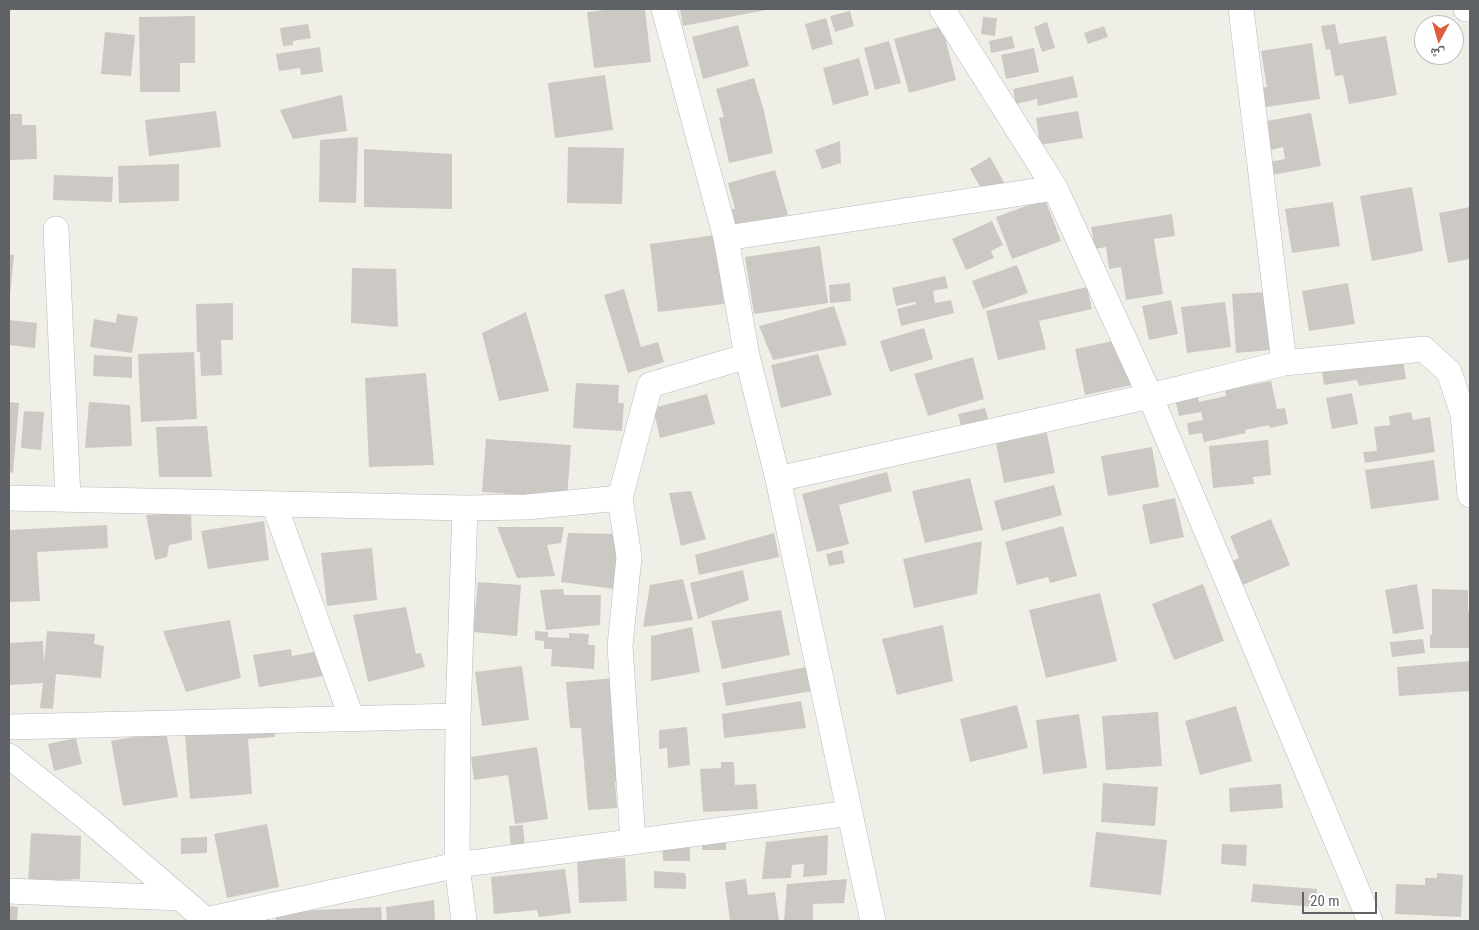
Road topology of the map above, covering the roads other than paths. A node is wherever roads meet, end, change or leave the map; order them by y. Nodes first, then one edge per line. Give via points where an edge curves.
1 (664, 9) edge
2 (942, 9) edge
3 (1241, 9) edge
4 (1466, 9) edge
5 (1470, 9) edge
6 (1055, 188) junction
7 (56, 229) dead end
8 (726, 238) junction
9 (747, 356) junction
10 (1284, 363) junction
11 (1150, 396) junction
12 (778, 479) junction
13 (1470, 495) edge
14 (9, 498) edge
15 (620, 498) junction
16 (68, 499) junction
17 (274, 504) junction
18 (465, 508) junction
19 (458, 716) junction
20 (352, 719) junction
21 (9, 727) edge
22 (9, 756) edge
23 (850, 813) junction
24 (633, 841) junction
25 (457, 865) junction
26 (9, 891) edge
27 (180, 898) junction
28 (207, 920) edge
29 (464, 921) edge
30 (873, 921) edge
31 (1370, 921) edge

1 - 8 street
2 - 6 street
3 - 10 street
4 - 5 street
6 - 8 street
6 - 11 street
7 - 16 street
8 - 9 street
9 - 12 street
9 - 15 street via 650,385
10 - 11 street
10 - 13 street via 1424,348 1449,372 1463,414
11 - 12 street
11 - 31 street
12 - 23 street
14 - 16 street
15 - 18 street via 527,508
15 - 24 street via 629,557 620,646
16 - 17 street
17 - 18 street
17 - 20 street
18 - 19 street
19 - 20 street
19 - 25 street
20 - 21 street
22 - 27 street
23 - 24 street
23 - 30 street
24 - 25 street
25 - 28 street
25 - 29 street
26 - 27 street
27 - 28 street

